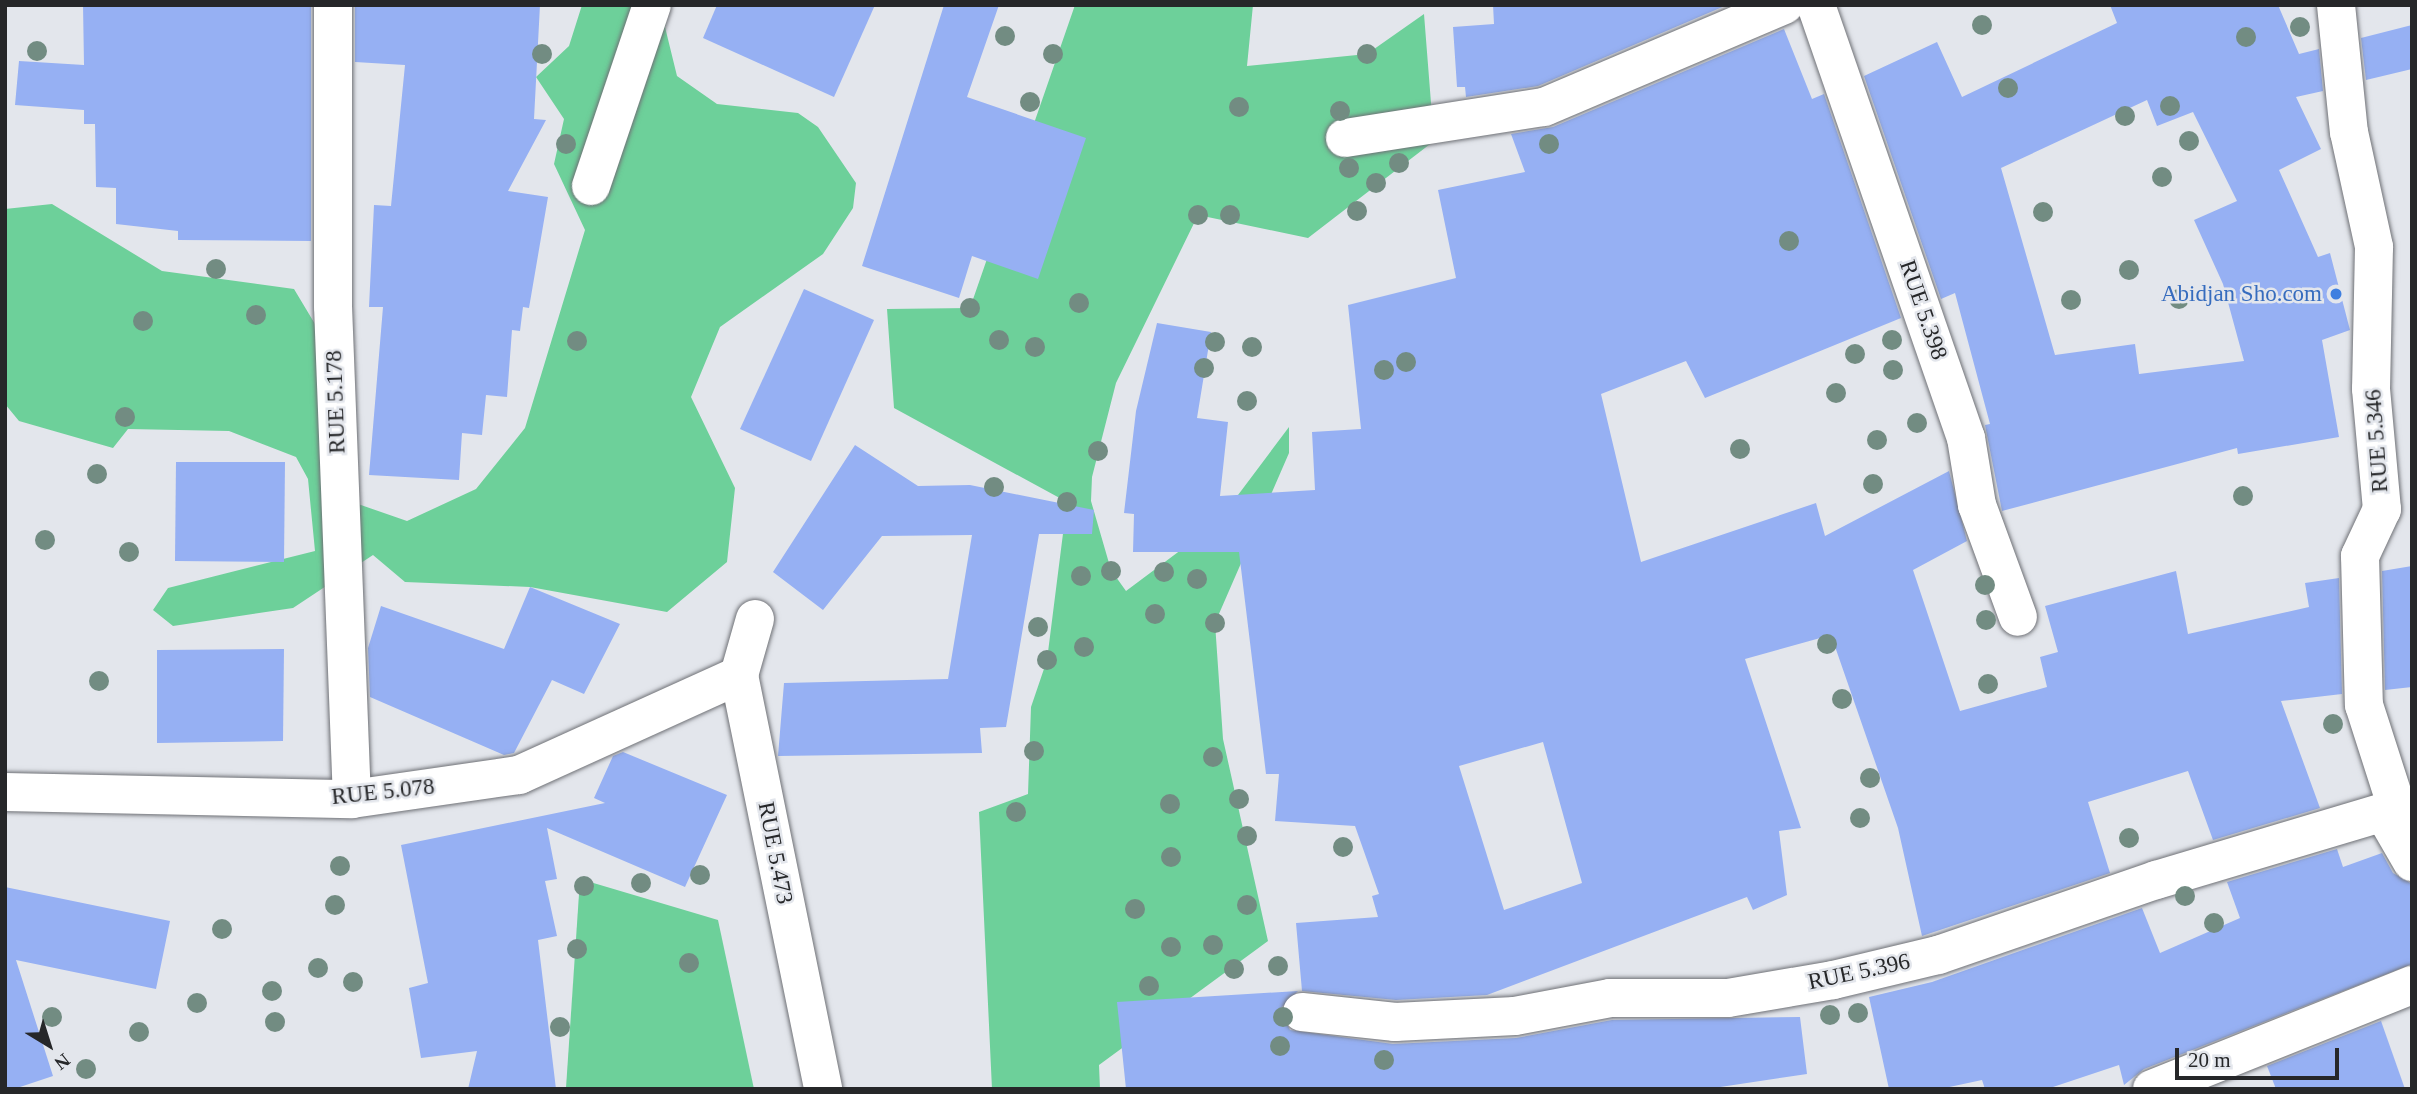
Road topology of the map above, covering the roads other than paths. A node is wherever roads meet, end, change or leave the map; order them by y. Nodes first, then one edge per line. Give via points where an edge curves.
1 (333, 5) edge
2 (652, 5) edge
3 (1784, 5) edge
4 (1816, 5) edge
5 (2336, 5) edge
6 (1345, 138) dead end
7 (591, 186) dead end
8 (2397, 508) edge
9 (2018, 617) dead end
10 (755, 619) dead end
11 (739, 675) junction
12 (5, 792) edge
13 (352, 799) junction
14 (2397, 808) junction
15 (2412, 862) edge
16 (2412, 985) edge
17 (1302, 1012) dead end
18 (823, 1089) edge
19 (2152, 1089) edge

1 - 13 street, RUE 5.178 via 332,306
2 - 7 street
3 - 6 street via 1544,107
4 - 9 street, RUE 5.398 via 1966,438 1977,505
5 - 8 street, RUE 5.346 via 2349,132 2374,247 2371,389
8 - 14 street, RUE 5.346 via 2360,556 2364,705
10 - 11 street, RUE 5.473
11 - 13 street, RUE 5.078 via 519,775
11 - 18 street, RUE 5.473
12 - 13 street, RUE 5.078
14 - 15 street, RUE 5.346 via 2390,824
14 - 17 street, RUE 5.396 via 2156,880 1938,955 1833,980 1728,998 1610,998 1515,1016 1395,1022
16 - 19 street

